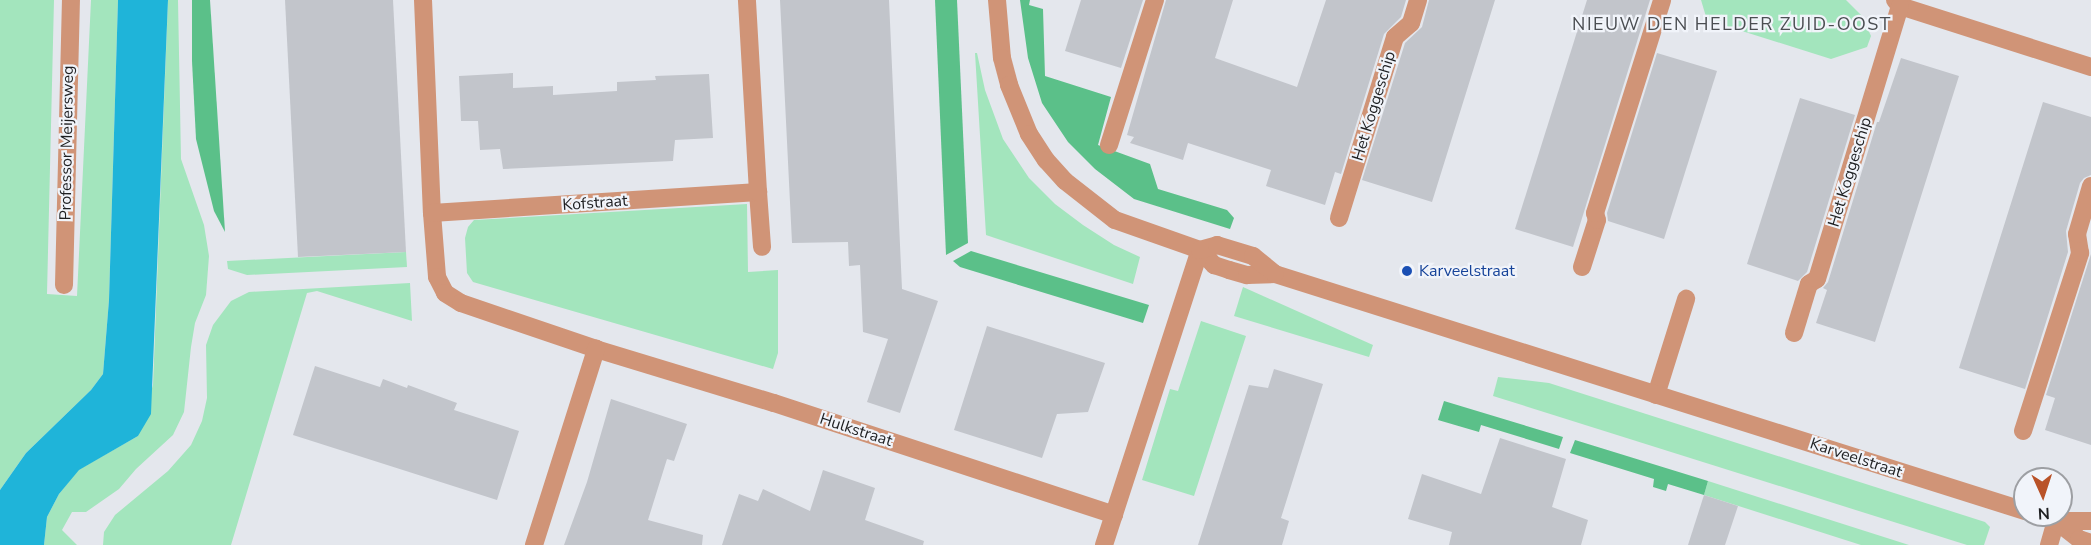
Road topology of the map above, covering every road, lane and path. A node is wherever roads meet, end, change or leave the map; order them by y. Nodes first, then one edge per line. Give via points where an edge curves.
1 (71, 0) edge
2 (423, 0) edge
3 (747, 0) edge
4 (996, 0) edge
5 (1155, 0) edge
6 (1418, 0) edge
7 (1662, 0) edge
8 (1898, 3) edge
9 (2091, 66) edge
10 (1109, 145) dead end
11 (2091, 186) edge
12 (758, 192) junction
13 (432, 213) junction
14 (1339, 218) dead end
15 (762, 247) dead end
16 (1200, 250) junction
17 (1582, 267) dead end
18 (64, 285) dead end
19 (1686, 299) dead end
20 (1794, 333) dead end
21 (596, 349) junction
22 (1656, 395) junction
23 (2023, 431) dead end
24 (2013, 507) edge
25 (1114, 515) junction
26 (2073, 521) edge
27 (2091, 521) edge
28 (2054, 527) edge
29 (2064, 527) edge
30 (2091, 543) edge
31 (534, 545) edge
32 (1104, 545) edge
33 (2049, 545) edge

1 - 18 street, Professor Meijersweg
2 - 13 street
3 - 12 street
4 - 16 street, Karveelstraat via 1009,85 1029,134 1046,160 1086,200 1115,219
5 - 10 street
6 - 14 street, Het Koggeschip via 1411,23 1395,37
7 - 17 street via 1595,213 1598,220
8 - 9 street, Het Koggeschip
8 - 20 street, Het Koggeschip via 1817,279 1809,284
11 - 23 street via 2077,234 2080,253
12 - 13 street, Kofstraat
12 - 15 street
13 - 21 street, Hulkstraat via 436,277 445,293 461,303
16 - 22 street, Karveelstraat via 1214,265 1247,275 1275,274
16 - 25 street
19 - 22 street
21 - 25 street, Hulkstraat
21 - 31 street
22 - 24 street, Karveelstraat
25 - 32 street
26 - 27 street
28 - 33 street
29 - 30 street

